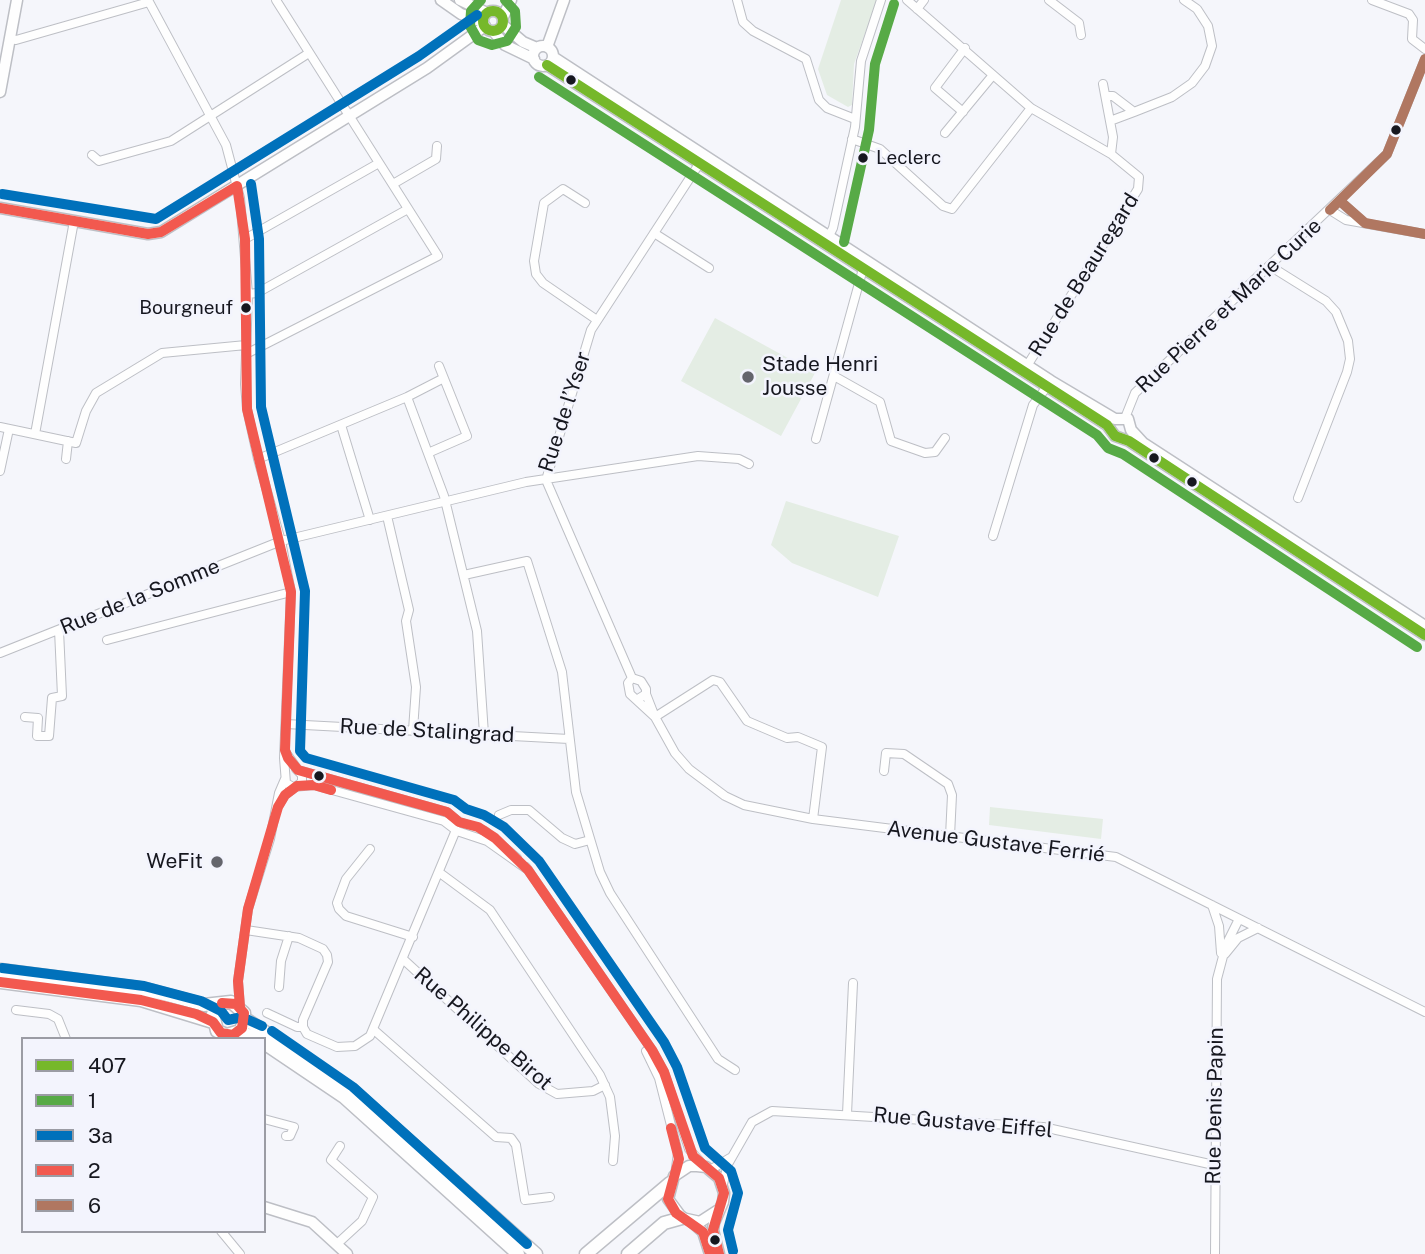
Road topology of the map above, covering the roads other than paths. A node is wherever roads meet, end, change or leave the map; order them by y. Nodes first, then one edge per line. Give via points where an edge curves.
1 (17, 0) edge
2 (276, 0) edge
3 (441, 0) edge
4 (460, 0) edge
5 (503, 0) edge
6 (511, 0) edge
7 (564, 0) edge
8 (737, 0) edge
9 (881, 0) edge
10 (907, 0) edge
11 (924, 0) edge
12 (1049, 0) edge
13 (1184, 0) edge
14 (1373, 0) edge
15 (149, 1) edge
16 (917, 9) junction
17 (461, 14) junction
18 (492, 22) junction
19 (1081, 35) dead end
20 (10, 39) junction
21 (465, 40) junction
22 (965, 48) junction
23 (1425, 49) edge
24 (310, 53) junction
25 (450, 53) junction
26 (543, 55) junction
27 (1425, 59) edge
28 (993, 75) junction
29 (1103, 84) dead end
30 (0, 92) edge
31 (1105, 96) junction
32 (1031, 108) junction
33 (963, 112) junction
34 (1133, 113) junction
35 (349, 116) junction
36 (211, 117) junction
37 (855, 119) junction
38 (1111, 121) junction
39 (945, 133) dead end
40 (852, 139) junction
41 (437, 146) dead end
42 (1111, 154) junction
43 (92, 155) dead end
44 (379, 163) junction
45 (714, 163) junction
46 (699, 164) junction
47 (393, 184) junction
48 (237, 186) junction
49 (1340, 201) junction
50 (585, 203) dead end
51 (0, 208) edge
52 (408, 209) junction
53 (1331, 210) junction
54 (74, 221) junction
55 (1365, 223) junction
56 (654, 233) junction
57 (1425, 234) edge
58 (245, 239) junction
59 (825, 241) junction
60 (864, 266) junction
61 (1270, 267) junction
62 (709, 268) dead end
63 (248, 294) junction
64 (597, 320) junction
65 (246, 350) junction
66 (439, 366) dead end
67 (1025, 369) junction
68 (834, 376) junction
69 (442, 379) junction
70 (1048, 384) junction
71 (407, 397) junction
72 (1117, 421) junction
73 (341, 425) junction
74 (5, 428) edge
75 (1131, 430) junction
76 (36, 434) junction
77 (1121, 438) junction
78 (816, 439) dead end
79 (945, 439) dead end
80 (72, 442) junction
81 (428, 453) junction
82 (66, 460) dead end
83 (258, 460) junction
84 (749, 464) dead end
85 (0, 471) edge
86 (546, 480) junction
87 (1298, 498) dead end
88 (445, 501) junction
89 (387, 516) junction
90 (370, 520) junction
91 (993, 536) dead end
92 (281, 541) junction
93 (464, 575) junction
94 (291, 592) junction
95 (1425, 626) edge
96 (59, 630) junction
97 (1425, 635) edge
98 (107, 640) dead end
99 (0, 653) edge
100 (632, 678) junction
101 (642, 696) junction
102 (24, 717) dead end
103 (655, 718) junction
104 (286, 724) junction
105 (414, 730) junction
106 (484, 734) junction
107 (569, 739) junction
108 (285, 750) junction
109 (299, 770) junction
110 (884, 771) dead end
111 (285, 777) junction
112 (297, 786) junction
113 (278, 807) junction
114 (499, 816) dead end
115 (813, 819) junction
116 (458, 830) junction
117 (950, 835) junction
118 (590, 840) junction
119 (370, 849) dead end
120 (440, 873) junction
121 (1212, 905) junction
122 (1238, 919) junction
123 (1258, 928) junction
124 (246, 930) junction
125 (289, 936) junction
126 (413, 937) junction
127 (1221, 959) junction
128 (404, 960) junction
129 (0, 970) edge
130 (238, 981) junction
131 (0, 982) edge
132 (853, 983) dead end
133 (279, 987) dead end
134 (616, 996) junction
135 (222, 1004) junction
136 (16, 1010) dead end
137 (1425, 1012) edge
138 (242, 1013) junction
139 (267, 1013) dead end
140 (213, 1022) junction
141 (303, 1027) junction
142 (374, 1030) junction
143 (229, 1035) edge
144 (65, 1037) edge
145 (266, 1044) edge
146 (735, 1070) dead end
147 (605, 1086) junction
148 (847, 1114) junction
149 (266, 1120) edge
150 (286, 1136) dead end
151 (340, 1146) dead end
152 (732, 1156) junction
153 (613, 1161) dead end
154 (1214, 1165) junction
155 (708, 1168) junction
156 (672, 1179) junction
157 (723, 1185) junction
158 (550, 1197) dead end
159 (484, 1207) junction
160 (266, 1209) edge
161 (720, 1209) junction
162 (687, 1220) junction
163 (223, 1233) edge
164 (337, 1244) junction
165 (240, 1254) edge
166 (347, 1254) edge
167 (518, 1254) edge
168 (536, 1254) edge
169 (548, 1254) edge
170 (586, 1254) edge
171 (628, 1254) edge
172 (710, 1254) edge
173 (719, 1254) edge
174 (1215, 1254) edge

1 - 20 main road
2 - 24 street
3 - 17 main road
4 - 18 main road
5 - 18 main road
6 - 18 main road
7 - 26 main road
8 - 37 street via 743,22 753,31 806,59 819,100
9 - 37 street via 860,61
10 - 16 street
11 - 16 street
12 - 19 street via 1079,23
13 - 34 street via 1208,26 1212,46 1205,66 1172,97
14 - 23 street via 1409,14 1412,38
15 - 20 street
15 - 36 street
16 - 22 street
17 - 18 main road
17 - 21 main road
18 - 21 main road
18 - 25 main road
18 - 26 main road
20 - 30 main road
21 - 25 main road
22 - 28 street
22 - 33 street via 935,88
24 - 35 street
24 - 36 street
25 - 35 main road
26 - 45 main road
26 - 46 main road
27 - 49 street, Rue Pierre et Marie Curie via 1387,154
28 - 32 street
28 - 33 street
29 - 31 street
31 - 34 street via 1113,96
31 - 38 street
32 - 40 street via 951,209 880,149
32 - 42 street
33 - 39 street
34 - 38 street
35 - 44 street
35 - 48 main road
36 - 43 street via 171,141 99,161
36 - 48 street via 232,159
37 - 40 street
38 - 42 street
40 - 59 street
41 - 47 street via 436,159
42 - 67 street, Rue de Beauregard via 1139,177 1138,189
44 - 47 street
44 - 58 street
45 - 46 street
45 - 59 main road
46 - 56 street, Rue de l’Yser
46 - 59 main road
47 - 52 street
48 - 54 main road via 161,232 148,234
48 - 58 street
49 - 53 street, Rue Pierre et Marie Curie
49 - 55 street
50 - 64 street via 563,188 544,203 534,261 543,283
51 - 54 main road
52 - 63 street
52 - 65 street via 438,256
53 - 55 street via 1346,220
53 - 61 street, Rue Pierre et Marie Curie
54 - 76 street
55 - 57 street
56 - 62 street
56 - 64 street, Rue de l’Yser
58 - 63 street
59 - 60 main road
60 - 67 main road
60 - 68 street
61 - 72 street, Rue Pierre et Marie Curie via 1135,393
61 - 87 street via 1326,301 1348,341 1347,372
63 - 65 street
64 - 86 street, Rue de l’Yser
65 - 80 street via 162,354 96,393
65 - 83 street via 247,409
66 - 69 street
67 - 70 main road
68 - 78 street
68 - 79 street via 880,402 891,441 925,453 935,452
69 - 71 street
69 - 81 street via 467,436
70 - 72 main road
70 - 91 street via 1034,405
71 - 73 street
71 - 81 street
72 - 75 main road via 1131,424
72 - 77 main road via 1115,436
73 - 83 street
73 - 90 street
74 - 76 street
74 - 85 street
75 - 77 main road
75 - 95 main road via 1143,443
76 - 80 street
77 - 97 main road
80 - 82 street
81 - 88 street
83 - 92 street
84 - 86 street via 698,456
86 - 88 street, Rue de l’Yser
86 - 100 street
88 - 89 street, Rue de l’Yser
88 - 93 street
89 - 90 street, Rue de l’Yser
89 - 105 street via 409,610 406,621 416,687
90 - 92 street, Rue de l’Yser
92 - 94 street
92 - 96 street, Rue de la Somme
93 - 106 street via 477,631
93 - 107 street via 527,561 562,672
94 - 98 street
94 - 104 street
96 - 99 street, Rue de la Somme
96 - 102 street via 62,696 52,698 49,736 37,736 38,718
100 - 101 street, Avenue Gustave Ferrié via 641,681
100 - 101 street via 630,694
101 - 103 street, Avenue Gustave Ferrié
103 - 115 street, Avenue Gustave Ferrié via 689,769 724,796 767,812
103 - 115 street via 713,680 720,682 747,722 822,747
104 - 105 street, Rue de Stalingrad
104 - 108 street
105 - 106 street, Rue de Stalingrad
106 - 107 street, Rue de Stalingrad
107 - 118 street via 576,792
108 - 109 street
108 - 111 street
109 - 111 street via 291,769
109 - 112 street via 303,779
109 - 116 street via 436,808 453,815
110 - 117 street via 887,753 904,754 948,784 952,795
111 - 112 street via 289,786
111 - 113 street
112 - 113 street via 285,794
112 - 116 street via 314,785 435,818
113 - 124 street
114 - 118 street via 511,810 529,810 562,838 575,844
115 - 117 street, Avenue Gustave Ferrié
116 - 120 street
116 - 134 street via 478,827 528,870
117 - 121 street, Avenue Gustave Ferrié via 1103,853
118 - 146 street via 616,902 718,1059
119 - 126 street via 346,879 339,909 346,916
120 - 126 street
120 - 147 street via 490,910
121 - 122 street, Avenue Gustave Ferrié
121 - 127 street, Rue Denis Papin
122 - 123 street, Avenue Gustave Ferrié
122 - 127 street, Rue Denis Papin
123 - 127 street via 1238,938
123 - 137 street, Avenue Gustave Ferrié
124 - 125 street
124 - 130 street
125 - 133 street
125 - 141 street via 323,949 328,962
126 - 128 street
127 - 154 street, Rue Denis Papin
128 - 142 street
128 - 147 street, Rue Philippe Birot via 539,1084 557,1094
129 - 135 main road via 145,989 204,1005
130 - 135 street
130 - 138 street
131 - 140 main road via 141,1000
132 - 148 street
134 - 155 street via 664,1072 689,1149
134 - 156 street via 659,1078 678,1153
135 - 138 main road
135 - 140 main road
136 - 144 street via 49,1014 58,1019
138 - 143 main road
138 - 159 main road via 352,1090
139 - 141 street
140 - 143 main road
141 - 142 street via 307,1034 345,1048 362,1042
142 - 158 street via 496,1137 512,1138 525,1200
145 - 167 main road via 344,1097
147 - 153 street via 615,1136
148 - 152 street, Rue Gustave Eiffel via 762,1114
148 - 154 street, Rue Gustave Eiffel via 1043,1127
149 - 150 street via 294,1127
151 - 164 street via 331,1160 373,1197 357,1228
152 - 155 street, Rue Gustave Eiffel
152 - 157 street, Rue Gustave Eiffel
154 - 174 street, Rue Denis Papin
155 - 156 main road via 689,1166
155 - 157 main road
156 - 162 main road via 671,1206
156 - 170 main road
157 - 161 main road
159 - 168 main road
159 - 169 main road
160 - 164 main road via 312,1222
161 - 162 main road via 708,1219
161 - 173 main road via 713,1230
162 - 171 main road via 664,1223
162 - 172 main road via 702,1232
163 - 165 street
164 - 166 main road

